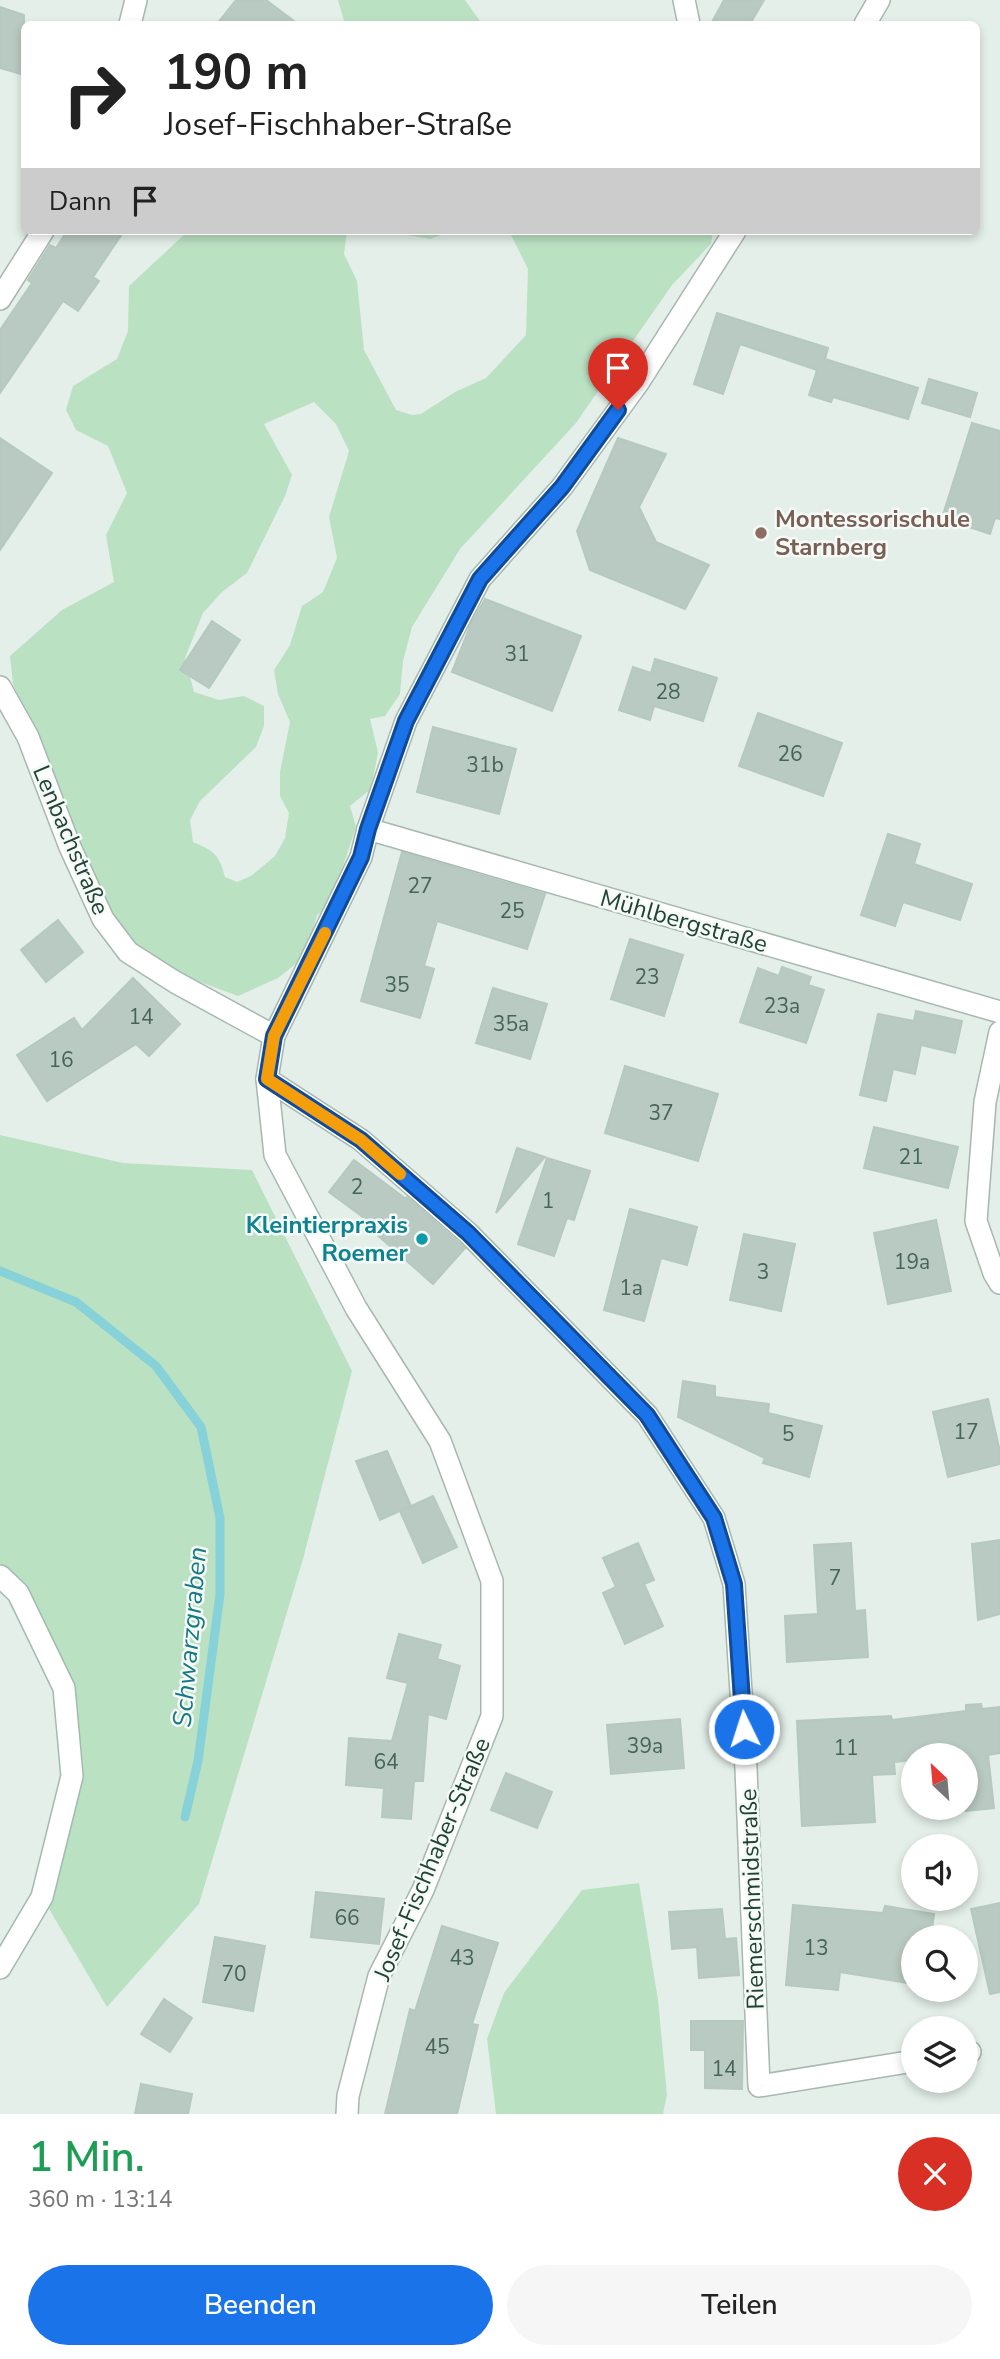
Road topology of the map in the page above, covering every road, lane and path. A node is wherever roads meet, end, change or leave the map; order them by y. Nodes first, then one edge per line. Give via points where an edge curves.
1 (136, 0) edge
2 (684, 0) edge
3 (879, 0) edge
4 (131, 21) edge
5 (688, 21) edge
6 (867, 21) edge
7 (40, 235) edge
8 (732, 235) edge
9 (0, 299) edge
10 (0, 687) edge
11 (368, 829) junction
12 (1000, 1013) edge
13 (1000, 1032) edge
14 (274, 1036) junction
15 (267, 1079) junction
16 (1000, 1283) edge
17 (0, 1576) edge
18 (0, 1968) edge
19 (901, 2063) edge
20 (347, 2114) edge

1 - 4 street
2 - 5 street
3 - 6 street
7 - 9 street
8 - 11 street, Josef-Fischhaber-Straße via 638,383 562,487 480,579 406,721
10 - 14 street, Lenbachstraße via 27,737 103,919 128,952
11 - 12 street, Mühlbergstraße
11 - 14 street, Josef-Fischhaber-Straße via 361,857
13 - 16 street via 985,1102 976,1221
14 - 15 street, Josef-Fischhaber-Straße
15 - 19 street, Riemerschmidstraße via 361,1140 468,1233 647,1415 714,1518 734,1584 759,2086
15 - 20 street, Josef-Fischhaber-Straße via 275,1155 356,1308 440,1441 492,1581 492,1716 423,1890 379,1976
17 - 18 street via 18,1593 64,1688 72,1776 43,1898

